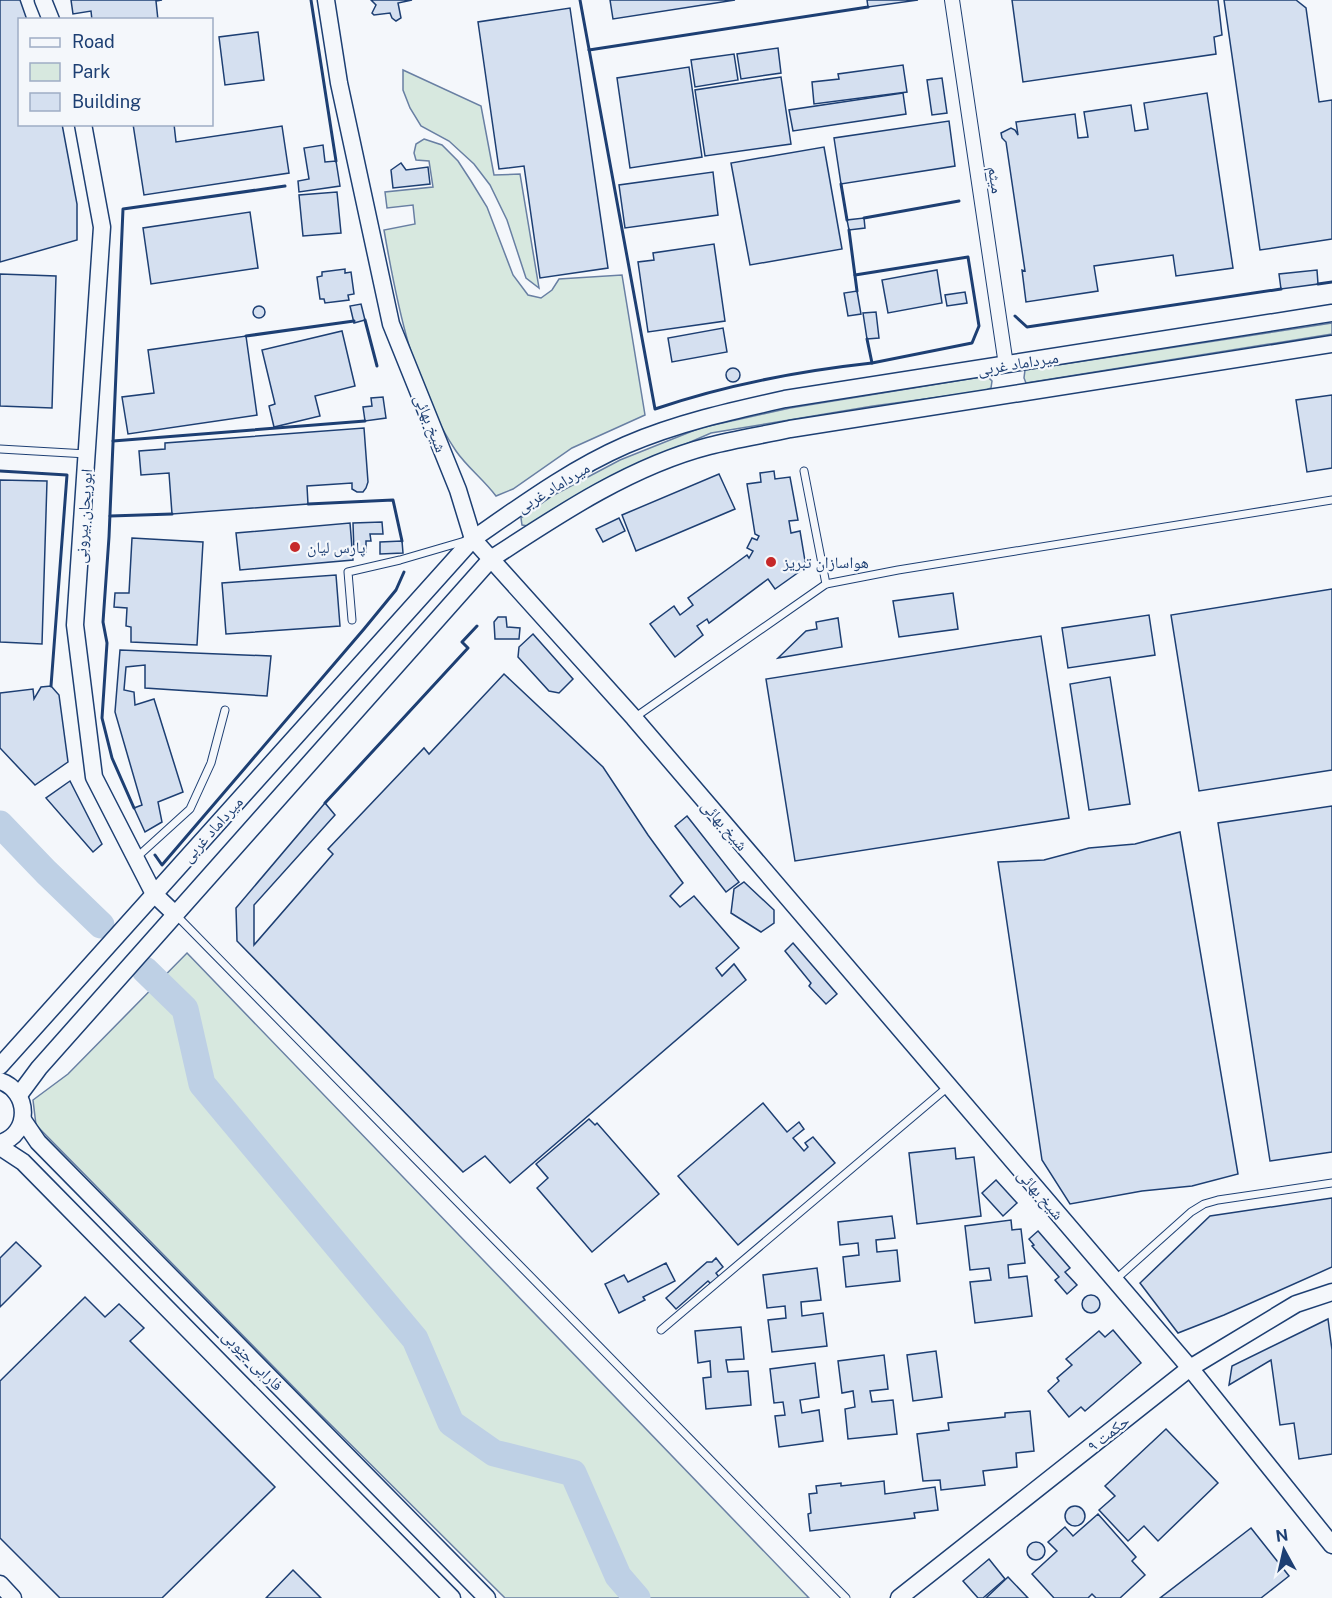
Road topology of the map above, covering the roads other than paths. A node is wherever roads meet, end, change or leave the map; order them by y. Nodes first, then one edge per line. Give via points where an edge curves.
1 (43, 0) edge
2 (326, 0) edge
3 (952, 0) edge
4 (50, 18) edge
5 (83, 126) edge
6 (1332, 313) edge
7 (1332, 344) edge
8 (1006, 365) junction
9 (0, 449) edge
10 (87, 454) junction
11 (804, 471) dead end
12 (1332, 500) edge
13 (473, 539) junction
14 (491, 559) junction
15 (826, 585) junction
16 (352, 621) dead end
17 (225, 710) dead end
18 (634, 718) junction
19 (136, 858) junction
20 (154, 894) junction
21 (175, 914) junction
22 (0, 1066) edge
23 (0, 1081) edge
24 (949, 1086) junction
25 (19, 1095) junction
26 (23, 1120) junction
27 (0, 1145) edge
28 (1332, 1183) edge
29 (1115, 1280) junction
30 (1332, 1292) edge
31 (661, 1330) dead end
32 (1190, 1368) junction
33 (1332, 1545) edge
34 (0, 1584) edge
35 (13, 1598) edge
36 (452, 1598) edge
37 (487, 1598) edge
38 (846, 1598) edge
39 (899, 1598) edge

1 - 4 street
2 - 13 street, شیخ بهائی via 339,83 391,324 458,490
3 - 8 street, میثم
5 - 10 street, ابوریحان بیرونی via 102,227
6 - 8 street, میرداماد غربی
7 - 14 street, میرداماد غربی via 790,429 708,446 640,471 566,510
8 - 13 street, میرداماد غربی via 785,399 698,419 626,445 552,485
9 - 10 lane
10 - 19 street, ابوریحان بیرونی via 75,625 94,777
11 - 15 lane
12 - 15 lane
13 - 14 street, شیخ بهائی
13 - 16 lane via 348,572
13 - 20 street, میرداماد غربی
14 - 18 street, شیخ بهائی
14 - 21 street, میرداماد غربی
15 - 18 lane
17 - 19 lane via 211,763 190,809
18 - 24 street, شیخ بهائی
19 - 20 street, ابوریحان بیرونی
20 - 21 street, ابوریحان بیرونی
20 - 22 street, میرداماد غربی
21 - 25 street, میرداماد غربی
21 - 38 lane
23 - 25 street
24 - 29 street, شیخ بهائی
24 - 31 lane
25 - 26 street
26 - 27 street via 13,1136
26 - 37 street, فارابی جنوبی via 38,1142
27 - 36 street, فارابی جنوبی via 23,1162
28 - 29 lane via 1204,1204
29 - 32 street, شیخ بهائی
30 - 32 street, حکمت ۹ via 1296,1304
32 - 33 street, شیخ بهائی
32 - 39 street, حکمت ۹
34 - 35 street

